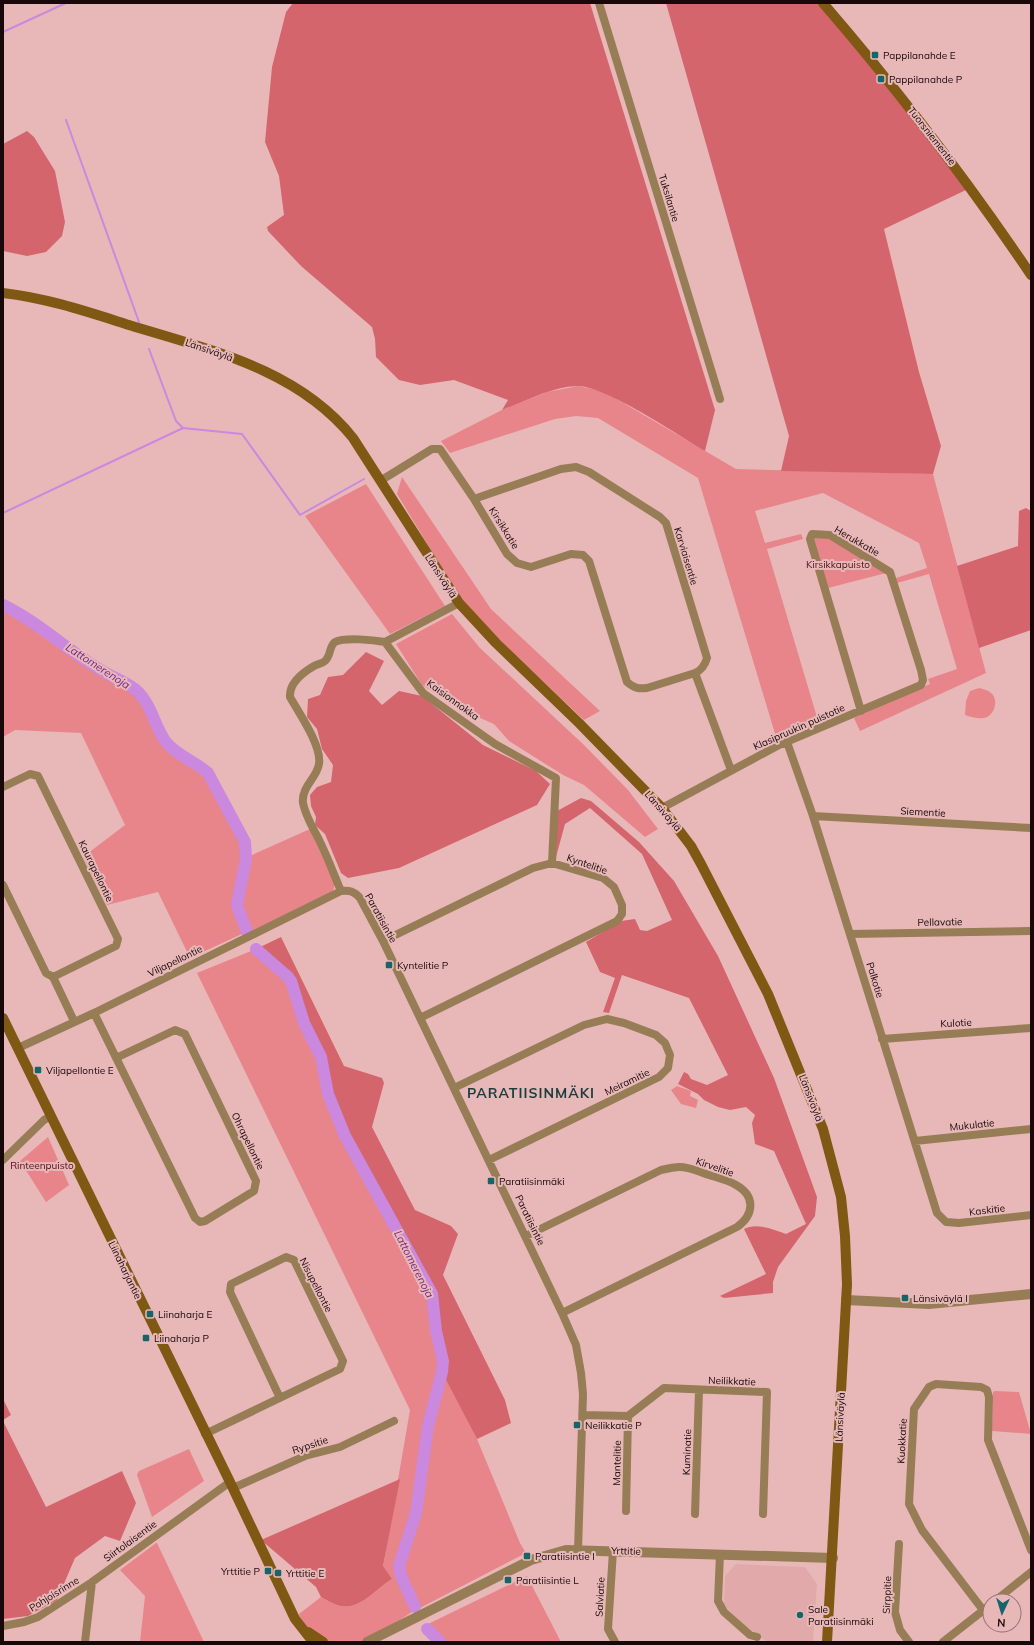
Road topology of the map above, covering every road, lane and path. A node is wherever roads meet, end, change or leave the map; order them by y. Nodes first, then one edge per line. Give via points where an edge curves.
1 (599, 3) edge
2 (823, 3) edge
3 (1031, 275) edge
4 (3, 293) edge
5 (720, 399) dead end
6 (380, 481) junction
7 (474, 499) junction
8 (459, 603) junction
9 (385, 642) junction
10 (695, 673) junction
11 (923, 680) joint
12 (861, 712) junction
13 (787, 742) junction
14 (731, 770) junction
15 (3, 786) edge
16 (662, 808) junction
17 (813, 816) junction
18 (1031, 828) edge
19 (552, 863) junction
20 (3, 885) edge
21 (341, 891) junction
22 (1031, 931) edge
23 (850, 934) junction
24 (383, 941) junction
25 (54, 978) junction
26 (94, 1013) junction
27 (3, 1018) edge
28 (420, 1018) junction
29 (74, 1021) junction
30 (1031, 1028) edge
31 (882, 1039) junction
32 (18, 1048) junction
33 (116, 1058) junction
34 (454, 1088) junction
35 (51, 1116) junction
36 (1031, 1129) edge
37 (915, 1141) junction
38 (3, 1160) edge
39 (489, 1160) junction
40 (1031, 1215) edge
41 (946, 1222) joint
42 (526, 1236) junction
43 (1031, 1294) edge
44 (846, 1300) junction
45 (562, 1313) junction
46 (699, 1390) junction
47 (280, 1398) junction
48 (583, 1415) junction
49 (628, 1416) junction
50 (394, 1421) dead end
51 (205, 1434) junction
52 (231, 1485) junction
53 (626, 1511) dead end
54 (695, 1514) dead end
55 (763, 1514) dead end
56 (899, 1544) dead end
57 (578, 1550) junction
58 (1031, 1550) edge
59 (613, 1551) junction
60 (720, 1554) junction
61 (833, 1558) junction
62 (1031, 1572) edge
63 (92, 1582) junction
64 (1005, 1593) edge
65 (982, 1609) edge
66 (982, 1611) edge
67 (3, 1626) edge
68 (302, 1628) junction
69 (757, 1637) dead end
70 (85, 1642) edge
71 (313, 1642) edge
72 (323, 1642) edge
73 (367, 1642) edge
74 (615, 1642) edge
75 (827, 1642) edge
76 (909, 1642) edge
77 (942, 1642) edge

1 - 5 street, Tuksilantie
2 - 3 main road, Tuorsniementie via 892,84 945,152
4 - 6 main road, Länsiväylä via 55,302 214,351 267,372 291,384 330,413 353,438
6 - 7 street, Kirsikkatie via 435,448 443,451
6 - 8 main road, Länsiväylä
7 - 10 street, Kirsikkatie via 507,554 517,563 532,567 571,554 583,554 589,561 627,682 633,687 647,688
7 - 10 street, Karviaisentie via 561,469 576,467 589,472 660,517 666,523 707,658 700,671
8 - 9 street
8 - 16 main road, Länsiväylä
9 - 19 street, Kaisionnokka via 423,693 495,744 556,778
9 - 21 street via 335,642 326,661 306,671 290,691 290,697 309,731 319,756 319,764 306,788 303,802
10 - 14 street
11 - 12 street, Klasipruukin puistotie via 921,685
11 - 12 street, Herukkatie via 890,572 830,535 812,534 810,539
12 - 13 street, Klasipruukin puistotie
13 - 14 street, Klasipruukin puistotie
13 - 17 street, Palkotie
14 - 16 street, Klasipruukin puistotie
15 - 25 street, Kaurapellontie via 30,774 38,776 118,939 116,946
16 - 44 main road, Länsiväylä via 684,836 701,864 765,988 823,1129 841,1197 845,1236
17 - 18 street, Siementie
17 - 23 street, Palkotie
19 - 24 street, Kyntelitie via 532,868
19 - 28 street, Kyntelitie via 603,878 614,887 622,905 622,914 617,921
20 - 25 street via 46,973
21 - 24 street, Paratiisintie via 349,890 360,898
21 - 26 street, Viljapellontie
22 - 23 street, Pellavatie
23 - 31 street, Palkotie
24 - 28 street, Paratiisintie
25 - 29 street
26 - 29 street, Viljapellontie
26 - 33 street, Ohrapellontie
27 - 32 main road, Liinaharjantie
28 - 34 street, Paratiisintie
29 - 32 street, Viljapellontie
30 - 31 street, Kulotie
31 - 37 street, Palkotie
32 - 35 main road, Liinaharjantie
33 - 33 street, Ohrapellontie via 195,1218 200,1222 205,1221 254,1191 256,1181 185,1034 175,1030
34 - 39 street, Paratiisintie
34 - 39 street, Meiramitie via 584,1025 607,1019 656,1035 665,1043 670,1056 668,1068 659,1077
35 - 38 street
35 - 51 main road, Liinaharjantie
36 - 37 street, Mukulatie
37 - 41 street, Palkotie via 934,1206
39 - 42 street, Paratiisintie
40 - 41 street, Kaskitie via 959,1223
42 - 45 street, Paratiisintie
42 - 45 street, Kirvelitie via 661,1170 678,1167 692,1169 737,1185 746,1195 751,1206 750,1214 746,1221 737,1227
43 - 44 street via 929,1304
44 - 61 main road, Länsiväylä
45 - 48 street, Paratiisintie via 576,1345 581,1373
46 - 49 street, Neilikkatie via 664,1388
46 - 54 street, Kuminatie
46 - 55 street, Neilikkatie via 768,1392
47 - 47 street, Nisupellontie via 340,1369 343,1361 294,1260 286,1257 231,1284 230,1292
47 - 51 street, Nisupellontie
48 - 49 street
48 - 57 street, Paratiisintie
49 - 53 street, Mantelitie
50 - 52 street, Rypsitie via 340,1446 305,1456
51 - 52 main road, Liinaharjantie
52 - 63 street, Siirtolaisentie
52 - 68 main road, Liinaharjantie via 295,1619
56 - 76 street, Sirppitie via 895,1612 900,1630
57 - 59 street, Yrttitie
57 - 73 street, Yrttitie via 566,1550 531,1560
58 - 65 street, Kuokkatie via 988,1440 987,1390 981,1387 936,1384 929,1387 914,1409 910,1504 922,1530
59 - 60 street, Yrttitie
59 - 74 street, Salviatie via 608,1629
60 - 61 street, Yrttitie
60 - 69 street via 718,1601 724,1612
61 - 75 main road, Länsiväylä
62 - 64 street
63 - 67 street, Pohjoisrinne via 38,1617
63 - 70 street
66 - 77 street
68 - 71 main road, Liinaharjantie
68 - 72 main road, Liinaharjantie

